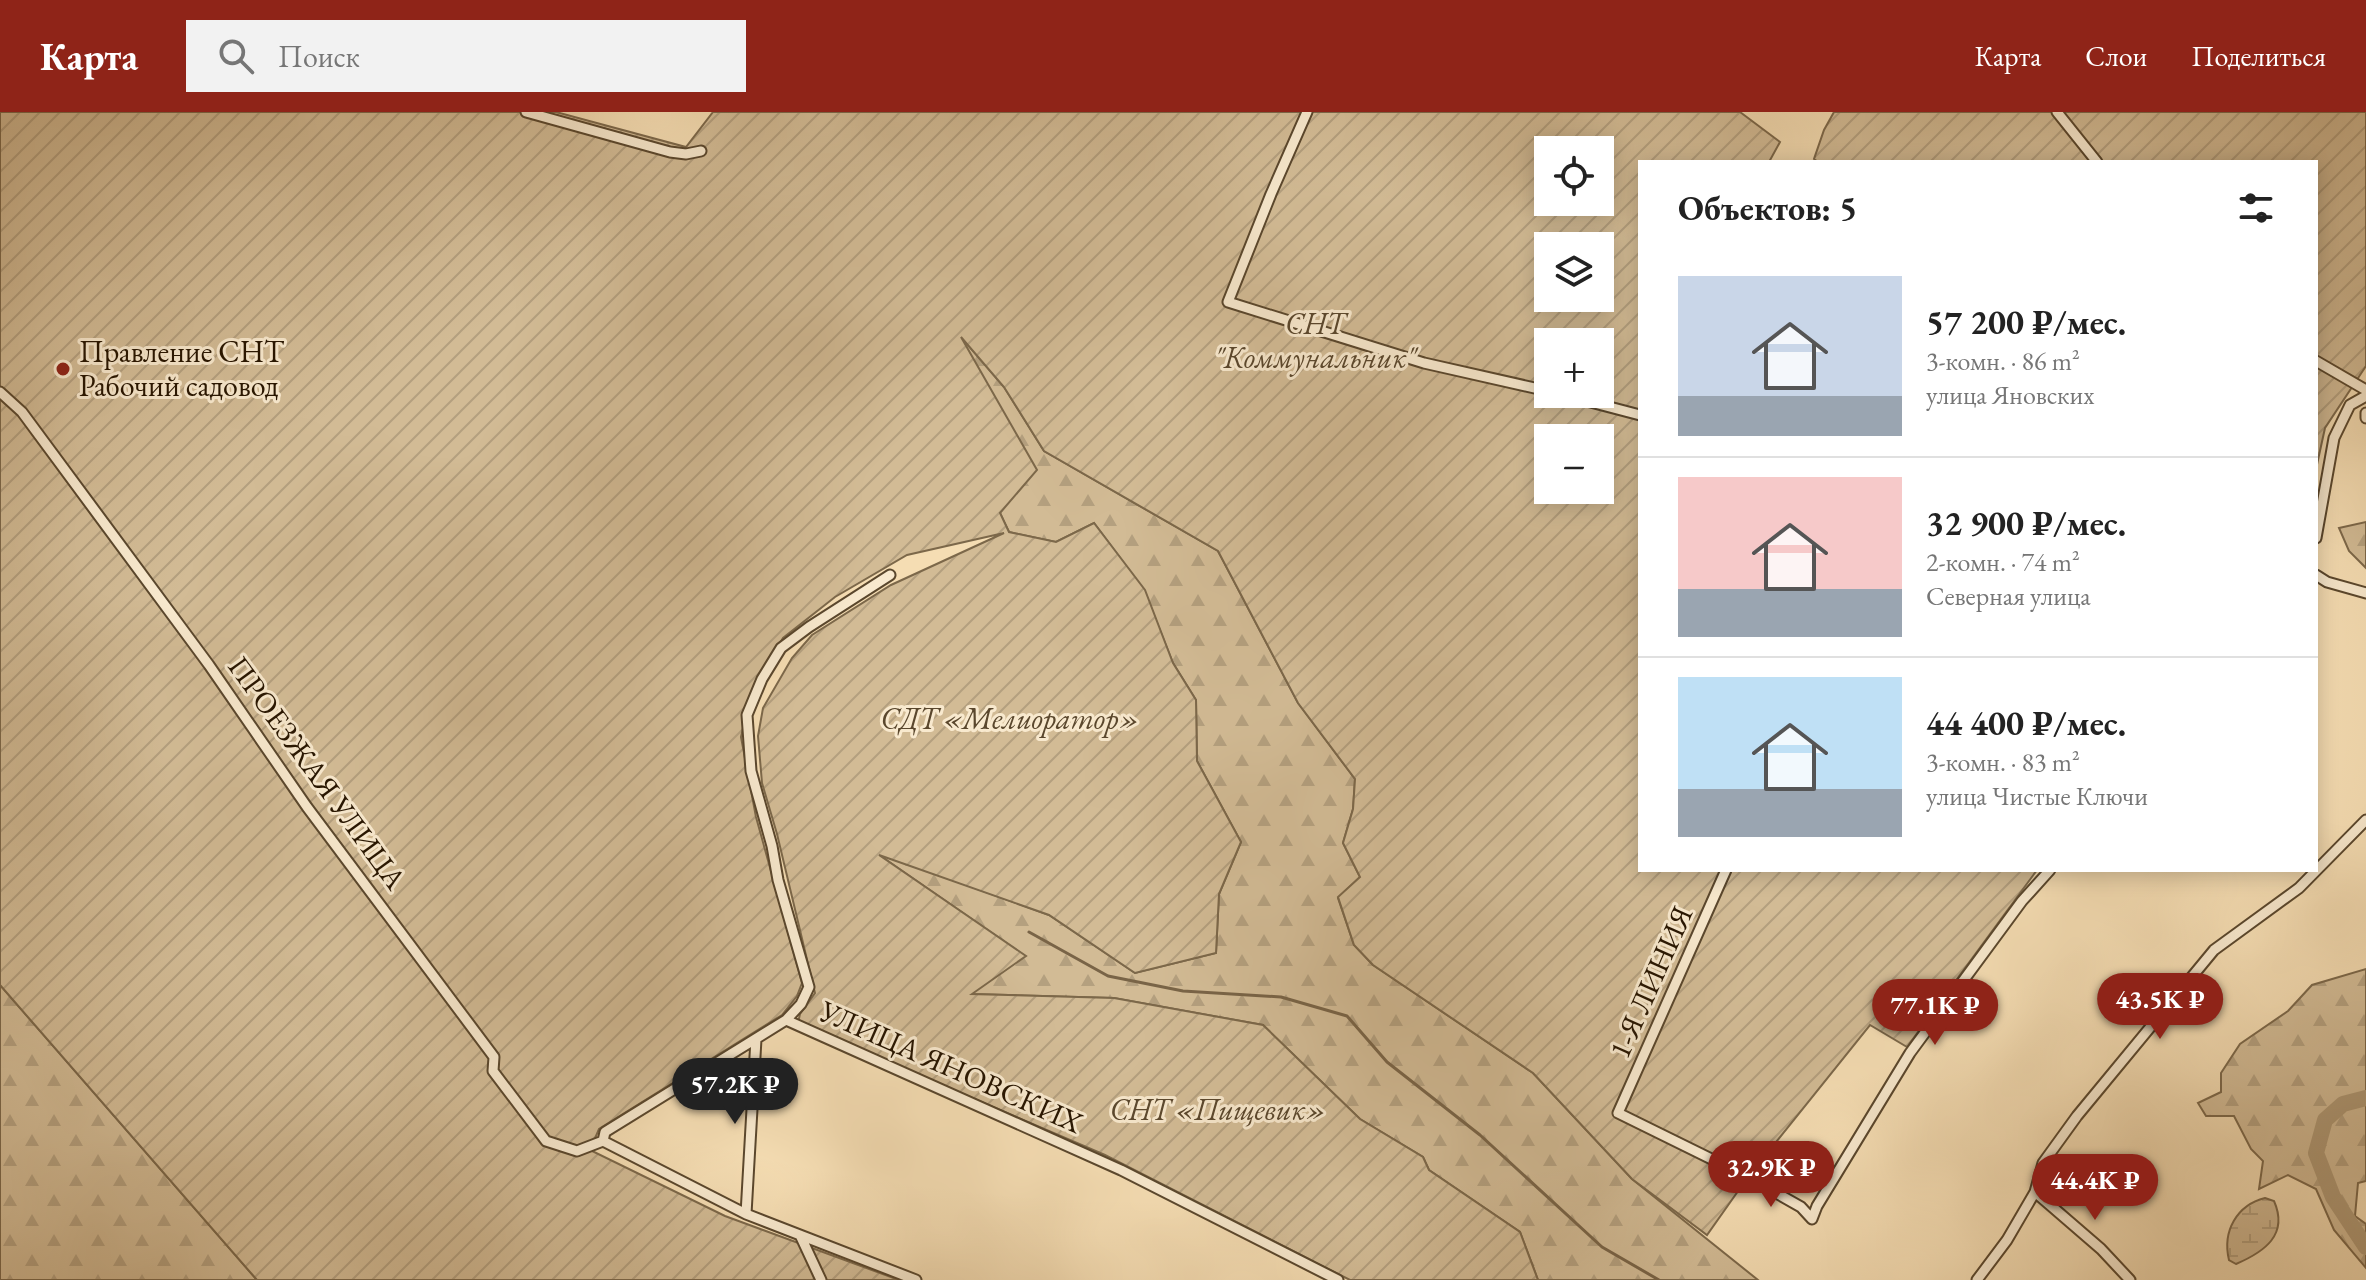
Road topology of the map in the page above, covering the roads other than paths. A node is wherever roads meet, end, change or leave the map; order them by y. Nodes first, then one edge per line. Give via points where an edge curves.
1 (526, 112) edge
2 (1307, 112) edge
3 (2057, 112) edge
4 (701, 151) dead end
5 (2095, 160) edge
6 (2318, 362) edge
7 (1534, 388) edge
8 (0, 392) edge
9 (2366, 393) edge
10 (1613, 408) edge
11 (1638, 414) edge
12 (2318, 527) edge
13 (890, 575) dead end
14 (2318, 576) edge
15 (2366, 593) edge
16 (2366, 820) edge
17 (2318, 869) edge
18 (1725, 872) edge
19 (2048, 872) edge
20 (2315, 872) edge
21 (786, 1020) junction
22 (756, 1039) junction
23 (603, 1141) junction
24 (2035, 1192) junction
25 (746, 1214) junction
26 (800, 1235) junction
27 (821, 1280) edge
28 (916, 1280) edge
29 (1338, 1280) edge
30 (1977, 1280) edge
31 (2130, 1280) edge

1 - 4 street via 670,152
2 - 7 street via 1228,302 1424,363
3 - 5 street
6 - 9 street
8 - 23 street, ПРОЕЗЖАЯ УЛИЦА via 22,412 209,665 307,807 494,1057 493,1071 546,1141 577,1151
9 - 12 street via 2350,405 2334,438
10 - 11 street
13 - 21 street via 781,648 747,715 751,771 809,987
14 - 15 street
16 - 17 street
18 - 19 street, 1-Я ЛИНИЯ via 1618,1113 1748,1177 1812,1219 1910,1053
20 - 24 street via 2214,950 2077,1116 2043,1163
21 - 22 street, УЛИЦА ЯНОВСКИХ
21 - 29 street, УЛИЦА ЯНОВСКИХ via 1121,1170
22 - 23 street, УЛИЦА ЯНОВСКИХ via 605,1132
22 - 25 street
23 - 25 street
24 - 30 street
24 - 31 street
25 - 26 street
26 - 27 street
26 - 28 street

